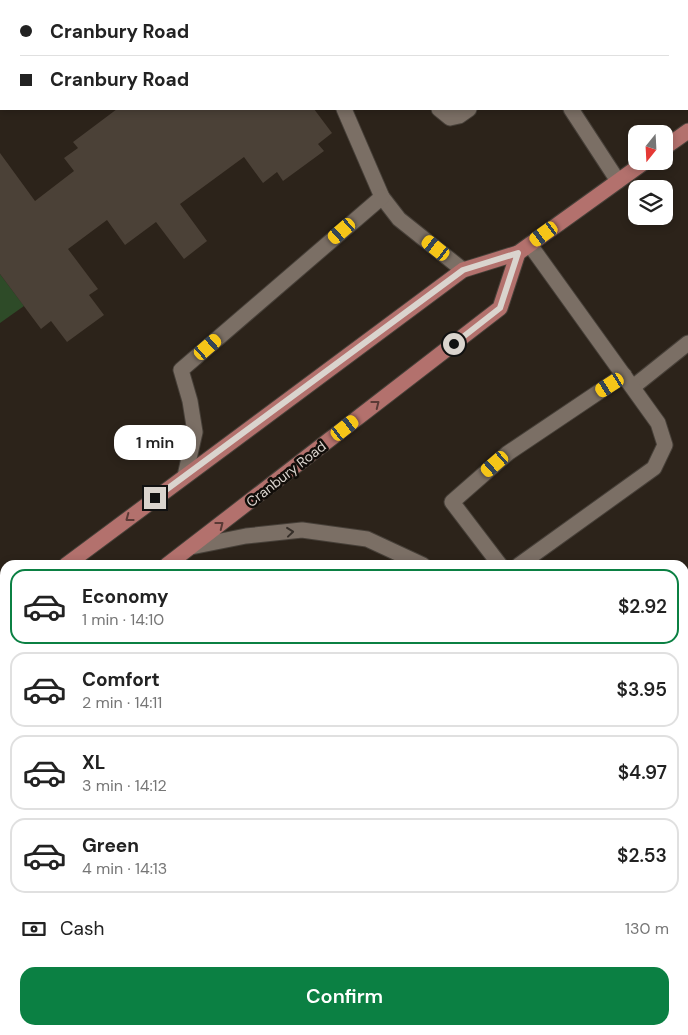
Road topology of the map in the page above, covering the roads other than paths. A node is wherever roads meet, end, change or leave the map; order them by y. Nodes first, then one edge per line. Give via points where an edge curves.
1 (344, 110) edge
2 (440, 110) edge
3 (467, 110) edge
4 (572, 110) edge
5 (688, 131) edge
6 (673, 142) edge
7 (633, 170) edge
8 (618, 181) junction
9 (382, 197) junction
10 (524, 249) junction
11 (463, 270) junction
12 (688, 344) edge
13 (629, 381) junction
14 (185, 476) junction
15 (190, 547) junction
16 (73, 560) edge
17 (173, 560) edge
18 (411, 560) edge
19 (496, 560) edge
20 (526, 560) edge

1 - 9 lane
2 - 3 lane via 450,118
4 - 8 lane
5 - 6 main road
7 - 8 main road
8 - 10 main road
9 - 11 lane via 399,219
9 - 14 lane via 181,370 195,432
10 - 11 main road
10 - 13 lane
15 -> 10 main road, Cranbury Road via 500,308
11 - 14 main road
12 - 13 lane
13 - 19 lane via 508,453 452,502
13 - 20 lane via 658,422 665,446 654,468
14 -> 16 main road
15 - 17 main road, Cranbury Road
15 -> 18 lane via 302,530 367,539

